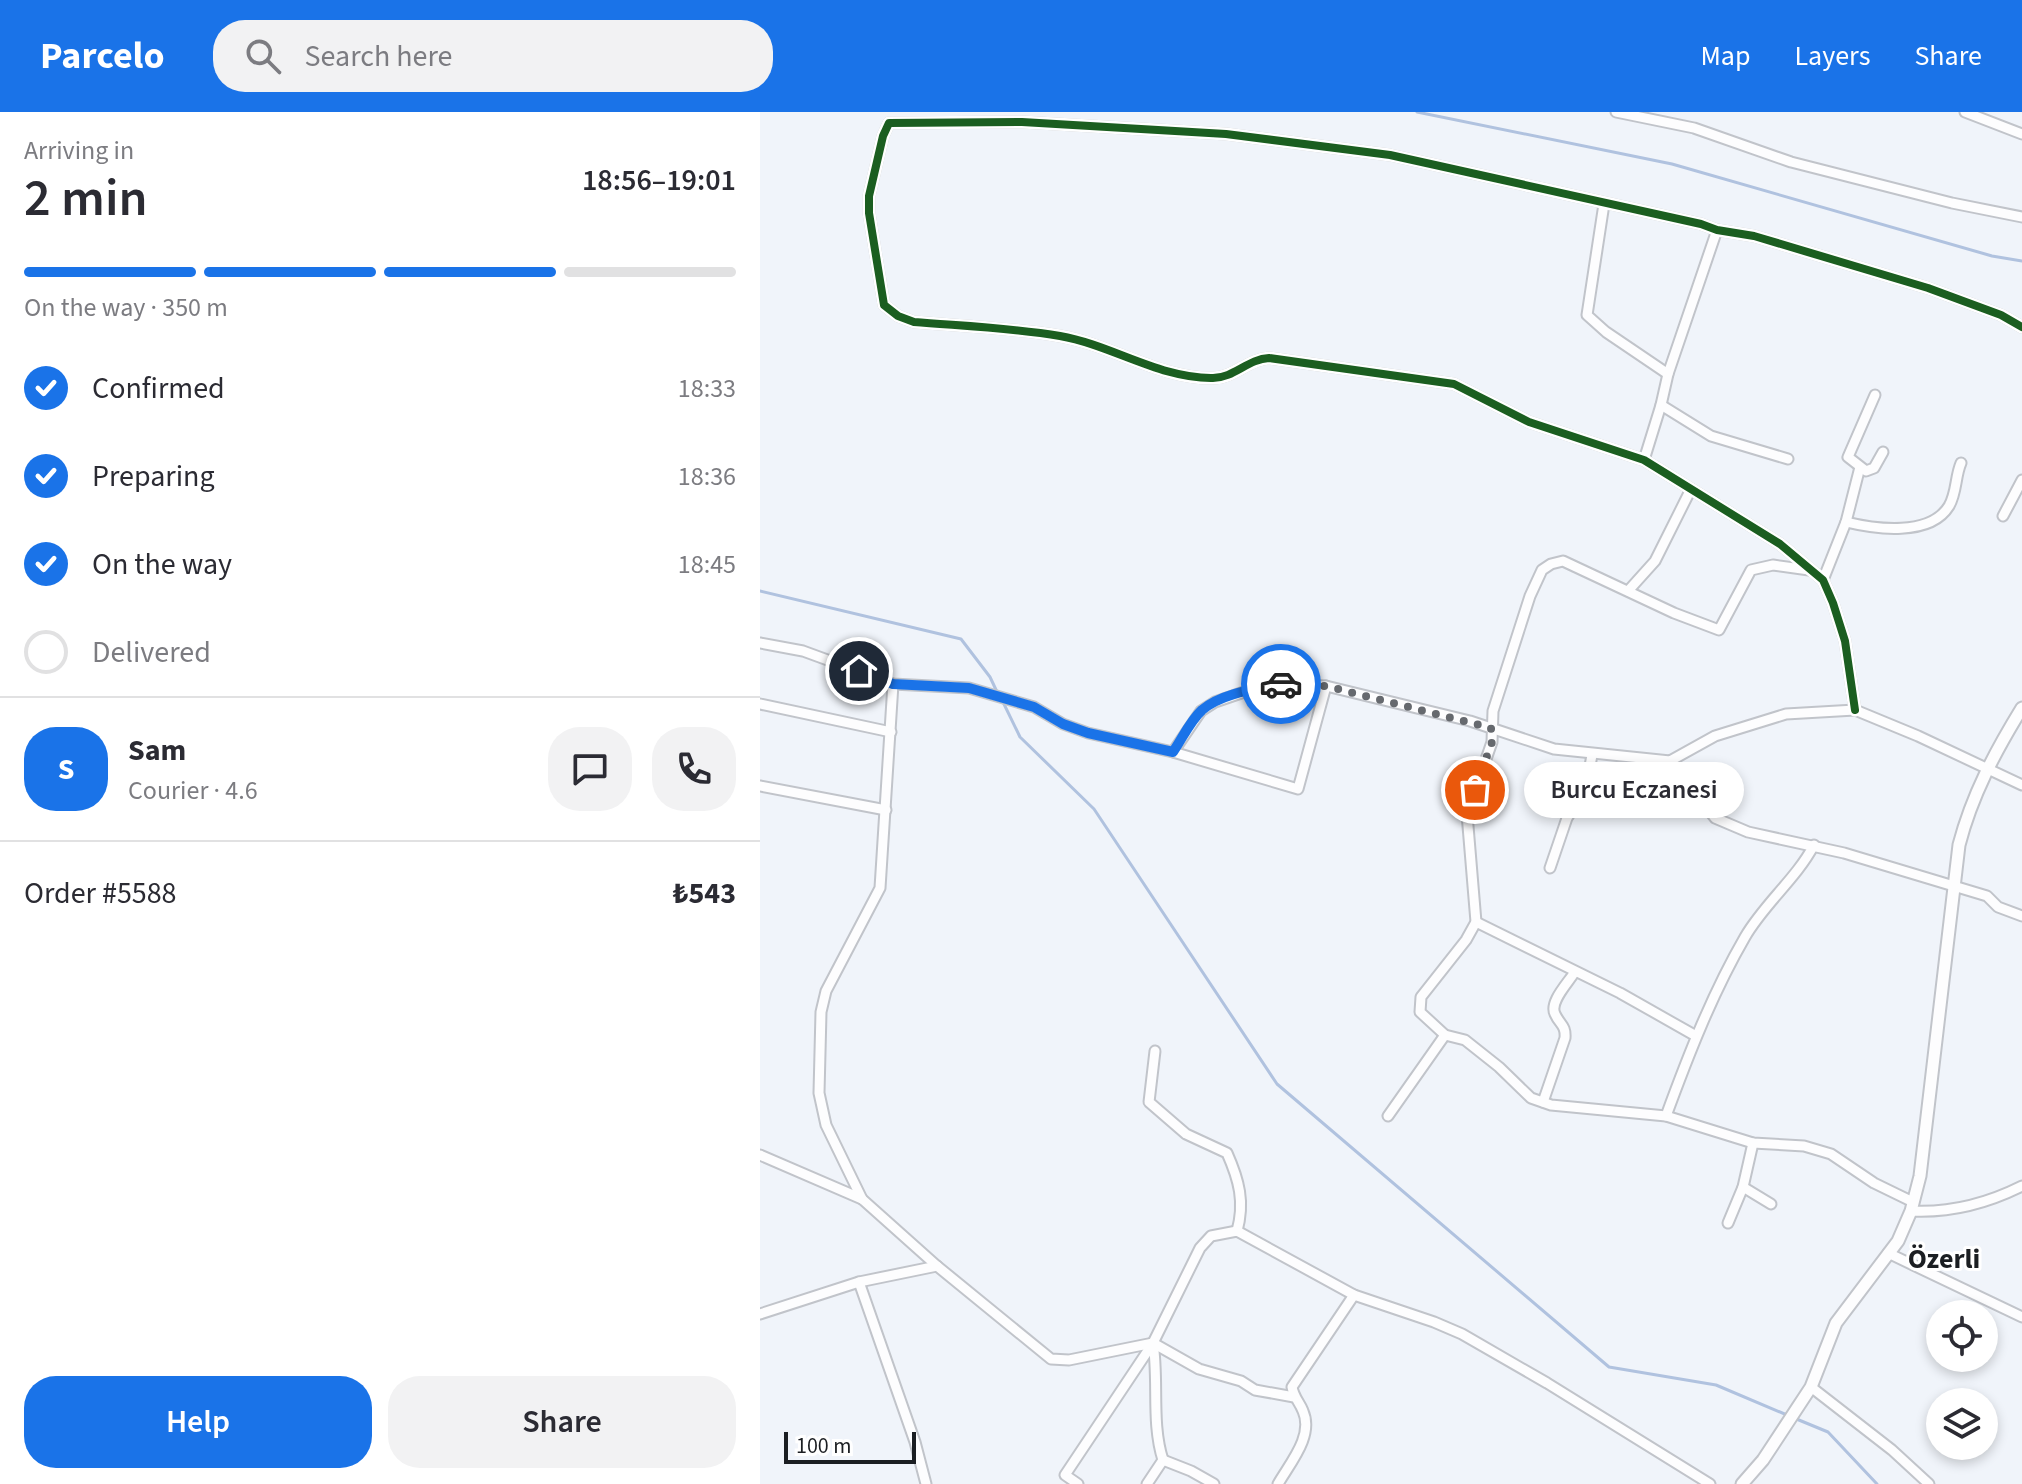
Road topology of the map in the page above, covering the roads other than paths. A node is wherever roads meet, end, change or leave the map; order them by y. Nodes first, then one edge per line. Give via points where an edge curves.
1 (1616, 112) edge
2 (1965, 112) edge
3 (2022, 134) edge
4 (1604, 204) junction
5 (2022, 217) edge
6 (1717, 230) junction
7 (2022, 327) edge
8 (1668, 374) junction
9 (1875, 395) dead end
10 (1661, 405) junction
11 (1883, 452) dead end
12 (1788, 459) dead end
13 (1644, 460) junction
14 (1961, 463) dead end
15 (1860, 467) junction
16 (2022, 480) edge
17 (1691, 489) junction
18 (2003, 516) dead end
19 (1846, 522) junction
20 (1811, 570) junction
21 (1823, 580) junction
22 (1628, 591) junction
23 (760, 643) edge
24 (893, 684) junction
25 (1326, 686) junction
26 (760, 704) edge
27 (1855, 710) junction
28 (2019, 713) edge
29 (1491, 728) junction
30 (891, 732) junction
31 (1173, 752) junction
32 (1592, 755) junction
33 (1670, 761) junction
34 (1986, 769) junction
35 (2022, 785) edge
36 (760, 786) edge
37 (886, 810) junction
38 (1814, 845) junction
39 (1550, 868) dead end
40 (1953, 888) junction
41 (2022, 916) edge
42 (1476, 922) junction
43 (1574, 973) junction
44 (1445, 1035) junction
45 (1696, 1036) junction
46 (1155, 1051) dead end
47 (1543, 1102) junction
48 (1388, 1116) dead end
49 (1666, 1116) junction
50 (1753, 1143) junction
51 (760, 1155) edge
52 (2022, 1186) edge
53 (1743, 1187) junction
54 (862, 1199) junction
55 (1771, 1204) dead end
56 (1912, 1206) junction
57 (1728, 1223) dead end
58 (1237, 1231) junction
59 (1888, 1253) junction
60 (937, 1266) junction
61 (859, 1282) junction
62 (1354, 1295) junction
63 (760, 1314) edge
64 (2022, 1317) edge
65 (1153, 1343) junction
66 (1811, 1387) junction
67 (1294, 1397) junction
68 (1163, 1460) junction
69 (1763, 1460) junction
70 (926, 1484) edge
71 (1078, 1484) edge
72 (1147, 1484) edge
73 (1214, 1484) edge
74 (1278, 1484) edge
75 (1710, 1484) edge
76 (1742, 1484) edge
77 (1752, 1484) edge
78 (1929, 1484) edge

1 - 5 street via 1694,128 1806,166
2 - 3 street
4 - 6 street
4 - 8 street via 1587,315
4 - 13 street via 1390,155 1226,134 1022,122 889,123 869,213 884,305 914,322 1060,336 1211,379 1256,358 1269,358 1454,384 1529,422
6 - 7 street via 1754,236 1928,288
6 - 8 street
8 - 10 street
9 - 15 street via 1848,457
10 - 12 street via 1711,436
10 - 13 street
11 - 15 street via 1874,468
13 - 17 street
14 - 19 street via 1948,508 1939,517 1901,529
15 - 19 street
16 - 18 street
17 - 20 street via 1780,544
17 - 22 street via 1655,561
19 - 21 street
20 - 21 street
20 - 22 street via 1773,565 1751,570 1719,630
21 - 27 street via 1845,641
22 - 29 street via 1563,561 1542,570
23 - 24 street via 803,651
24 - 30 street
24 - 31 street via 969,688 1034,707 1088,733
25 - 29 street
25 - 31 street via 1283,684 1215,702 1201,711
25 - 31 street via 1298,789
26 - 30 street
27 - 33 street via 1786,714 1715,736
27 - 34 street
28 - 34 street
29 - 32 street via 1554,749
29 - 42 street via 1492,742 1467,814
30 - 37 street
32 - 33 street
32 - 39 street via 1586,788 1567,818
33 - 38 street via 1715,818 1748,832
34 - 35 street
34 - 40 street via 1968,811
36 - 37 street
37 - 54 street via 880,888 826,991 821,1012 823,1114
38 - 40 street
38 - 45 street via 1746,935
40 - 41 street via 1987,896 1998,907
40 - 56 street via 1920,1176
42 - 43 street
42 - 44 street via 1421,997 1420,1012
43 - 45 street
43 - 47 street via 1554,1003 1565,1038
44 - 47 street via 1465,1040 1531,1098
44 - 48 street
45 - 49 street
46 - 58 street via 1149,1102 1186,1134 1227,1153 1241,1196
47 - 49 street
49 - 50 street
50 - 53 street
50 - 56 street via 1804,1146 1831,1154
51 - 54 street
52 - 56 street via 1964,1207 1933,1212
53 - 55 street
53 - 57 street
54 - 60 street
56 - 59 street
58 - 62 street
58 - 65 street via 1211,1236 1200,1248
59 - 64 street
59 - 66 street via 1836,1323
60 - 61 street
60 - 65 street via 1051,1359
61 - 63 street
61 - 70 street
62 - 67 street via 1292,1387
62 - 75 street via 1462,1334
65 - 67 street via 1199,1369 1255,1390
65 - 68 street
65 - 71 street via 1065,1475
66 - 69 street
66 - 78 street
67 - 74 street via 1307,1428
68 - 72 street
68 - 73 street
69 - 76 street
69 - 77 street

